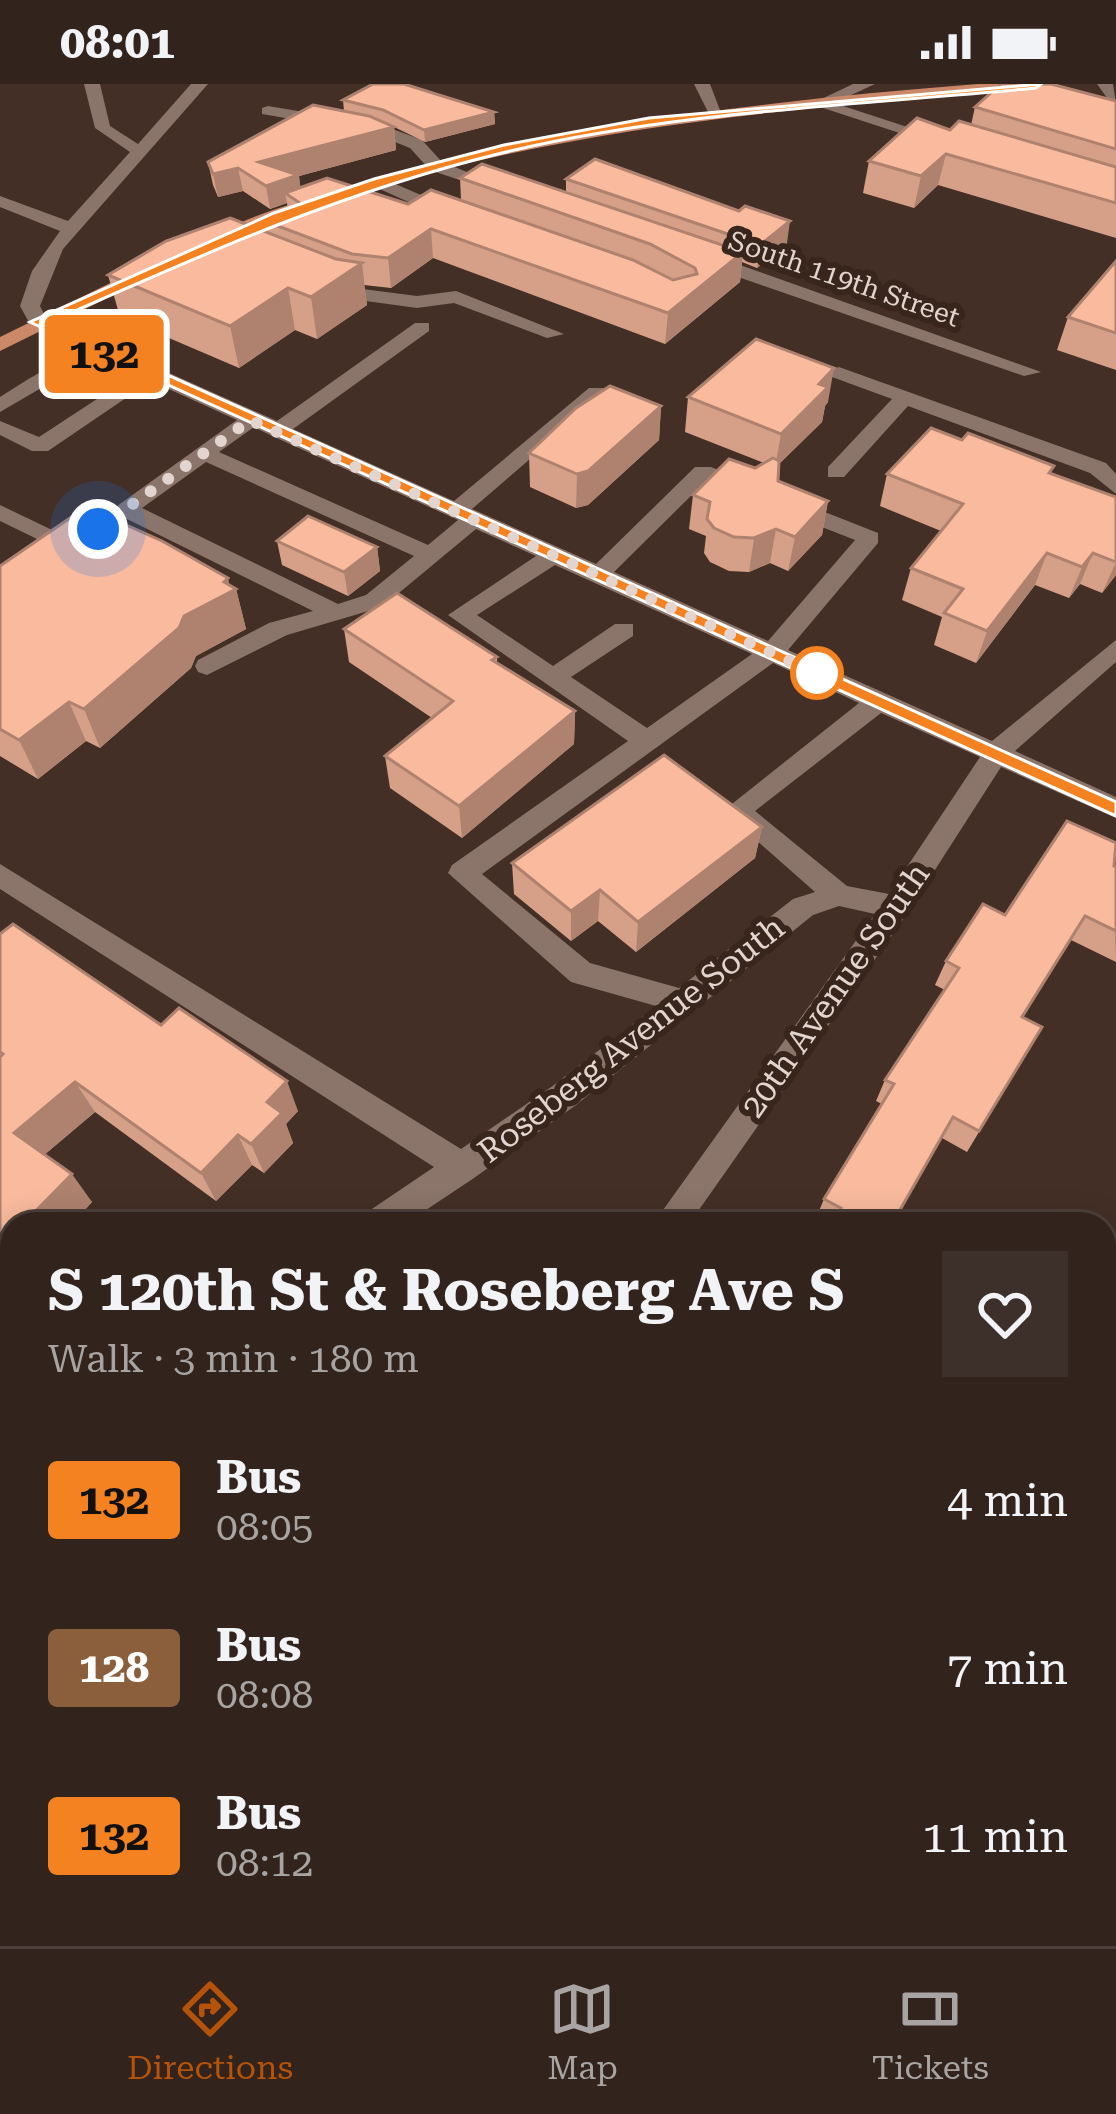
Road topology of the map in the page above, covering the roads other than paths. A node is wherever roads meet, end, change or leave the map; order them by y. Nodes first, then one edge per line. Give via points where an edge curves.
1 (92, 84) edge
2 (200, 84) edge
3 (702, 84) edge
4 (867, 84) edge
5 (1037, 84) edge
6 (1106, 84) edge
7 (931, 88) edge
8 (1116, 99) edge
9 (819, 104) junction
10 (268, 112) dead end
11 (717, 115) junction
12 (962, 147) edge
13 (141, 151) junction
14 (436, 166) junction
15 (379, 182) junction
16 (528, 198) edge
17 (0, 201) edge
18 (474, 222) edge
19 (71, 230) junction
20 (217, 240) junction
21 (238, 249) edge
22 (196, 250) edge
23 (681, 251) edge
24 (155, 268) edge
25 (314, 278) edge
26 (38, 322) junction
27 (422, 327) dead end
28 (554, 334) dead end
29 (0, 345) edge
30 (1031, 372) dead end
31 (839, 373) dead end
32 (148, 374) junction
33 (596, 392) edge
34 (905, 397) junction
35 (112, 398) junction
36 (0, 406) edge
37 (250, 420) junction
38 (0, 428) edge
39 (277, 431) junction
40 (204, 453) junction
41 (836, 472) dead end
42 (1116, 487) edge
43 (752, 491) edge
44 (783, 504) edge
45 (125, 509) junction
46 (0, 512) edge
47 (465, 515) junction
48 (554, 555) junction
49 (431, 556) junction
50 (598, 574) junction
51 (333, 611) junction
52 (624, 630) dead end
53 (1116, 649) edge
54 (772, 652) junction
55 (207, 666) dead end
56 (552, 678) junction
57 (880, 701) junction
58 (647, 742) junction
59 (997, 752) junction
60 (1116, 808) edge
61 (0, 875) edge
62 (839, 895) junction
63 (896, 907) junction
64 (683, 1001) junction
65 (463, 1168) junction
66 (396, 1212) edge
67 (679, 1212) edge

1 - 13 street via 96,118 109,138
2 - 13 street
3 - 11 street
4 - 9 street
5 - 7 main road
6 - 8 street
7 - 9 main road
9 - 11 main road
9 - 12 street
10 - 14 street via 376,129 416,144
11 - 14 main road via 570,134
13 - 19 street
14 - 15 main road
14 - 16 street
15 - 18 street
15 - 20 main road
17 - 19 street
19 - 26 street via 41,271 30,307
20 - 21 street
20 - 22 main road
23 - 30 street, South 119th Street
24 - 26 main road
25 - 28 street via 351,293 456,298
26 - 29 main road
26 - 32 street
27 - 39 street
31 - 34 street
32 - 35 street
32 - 37 street
33 - 47 street
34 - 41 street
34 - 42 street via 1098,468
35 - 36 street via 54,371
35 - 38 street via 40,446
37 - 39 street
37 - 40 street
39 - 47 street
40 - 45 street
40 - 49 street
43 - 50 street via 703,472
44 - 54 street via 870,538
45 - 46 street via 62,555
45 - 51 street
47 - 48 street
47 - 49 street
48 - 50 street
48 - 56 street via 460,615
49 - 51 street via 374,601
50 - 54 street
51 - 55 street
52 - 56 street
53 - 59 street
54 - 57 street
54 - 58 street
56 - 58 street
57 - 59 street
57 - 62 street via 736,811
58 - 64 street via 462,873 581,973
59 - 60 street
59 - 63 street, 20th Avenue South
61 - 65 street
62 - 63 street
62 - 64 street, Roseberg Avenue South via 803,907
63 - 67 street, 20th Avenue South
64 - 65 street, Roseberg Avenue South
65 - 66 street, Roseberg Avenue South

